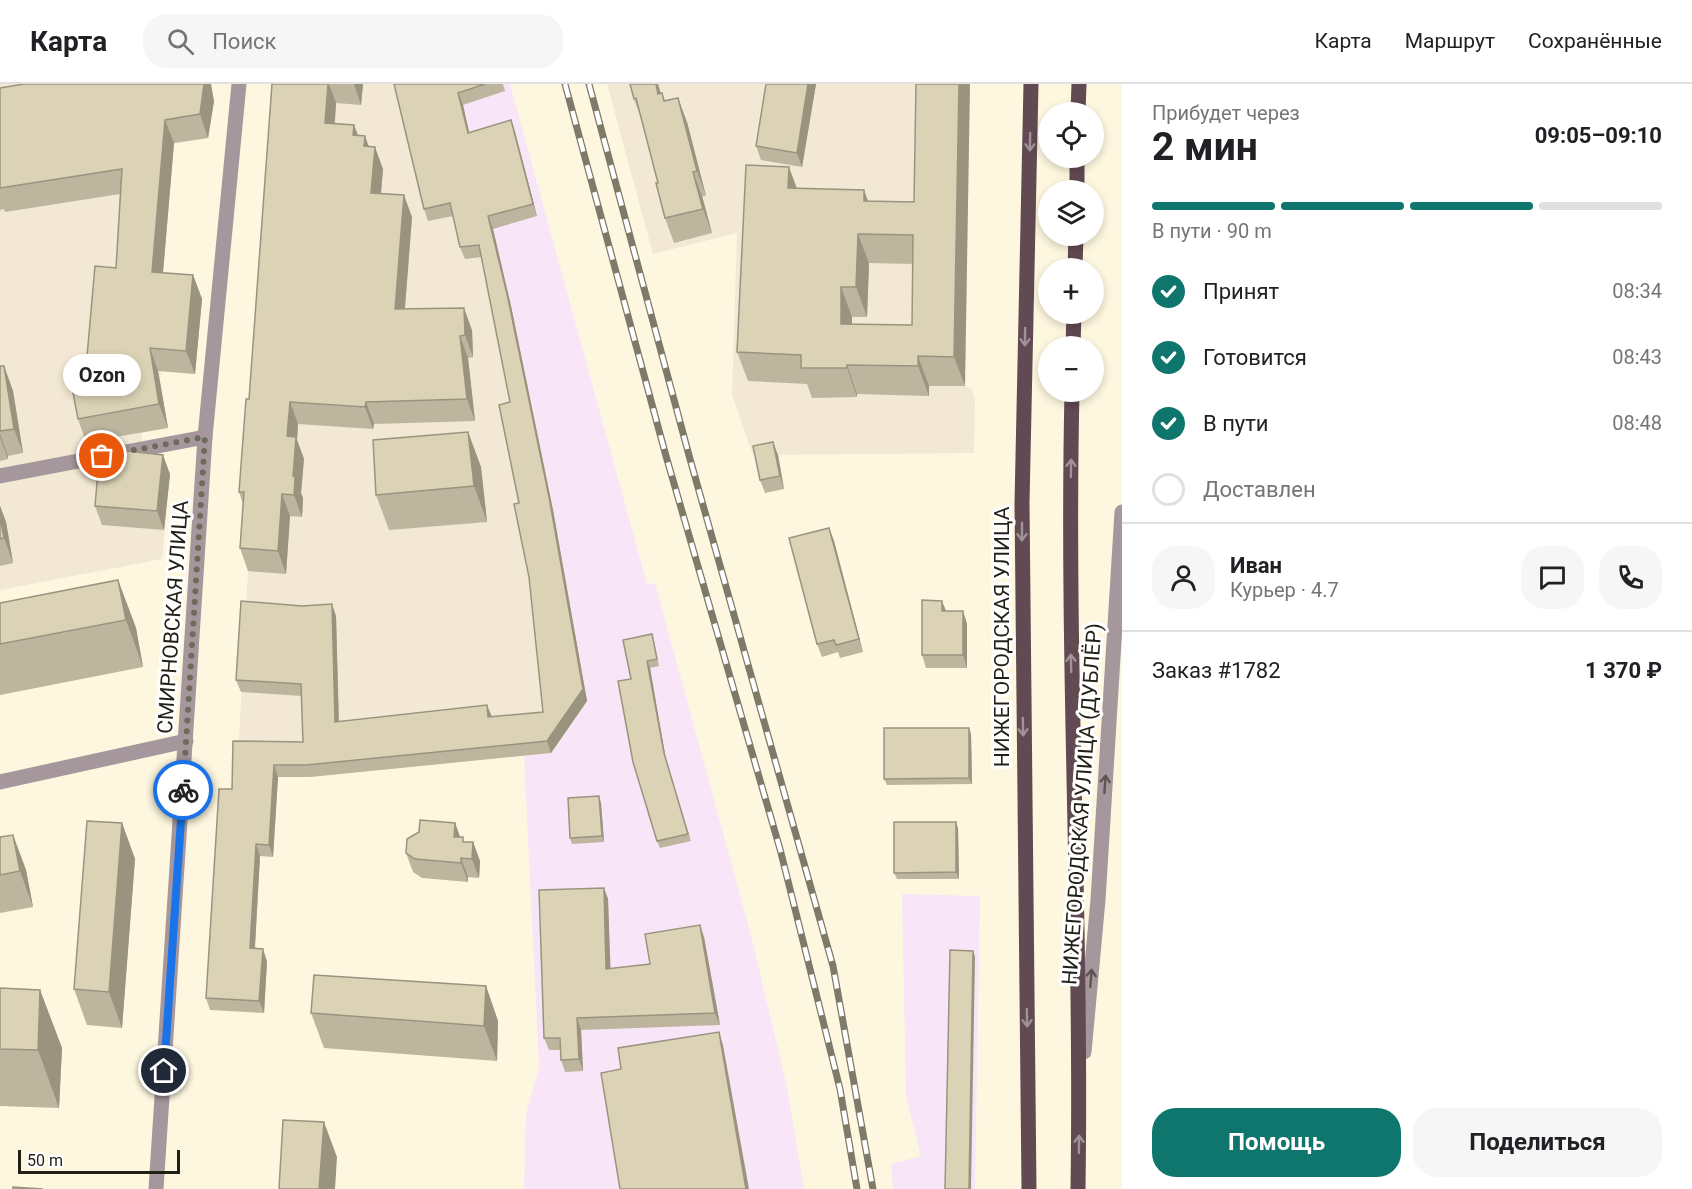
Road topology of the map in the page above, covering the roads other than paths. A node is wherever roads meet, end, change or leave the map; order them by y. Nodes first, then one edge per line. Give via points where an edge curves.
1 (239, 84) edge
2 (1031, 84) edge
3 (1079, 84) edge
4 (1078, 102) edge
5 (1072, 402) edge
6 (205, 437) junction
7 (0, 476) edge
8 (1122, 512) edge
9 (186, 741) junction
10 (0, 782) edge
11 (1080, 1100) junction
12 (156, 1189) edge
13 (1029, 1189) edge
14 (1078, 1189) edge

1 - 6 street, СМИРНОВСКАЯ УЛИЦА
2 -> 13 main road, НИЖЕГОРОДСКАЯ УЛИЦА via 1022,503
3 - 4 main road
11 -> 5 main road via 1071,646
6 - 7 street
6 - 9 street, СМИРНОВСКАЯ УЛИЦА
11 -> 8 street, НИЖЕГОРОДСКАЯ УЛИЦА (ДУБЛЁР) via 1098,900
9 - 10 street
9 - 12 street, СМИРНОВСКАЯ УЛИЦА
14 -> 11 main road

